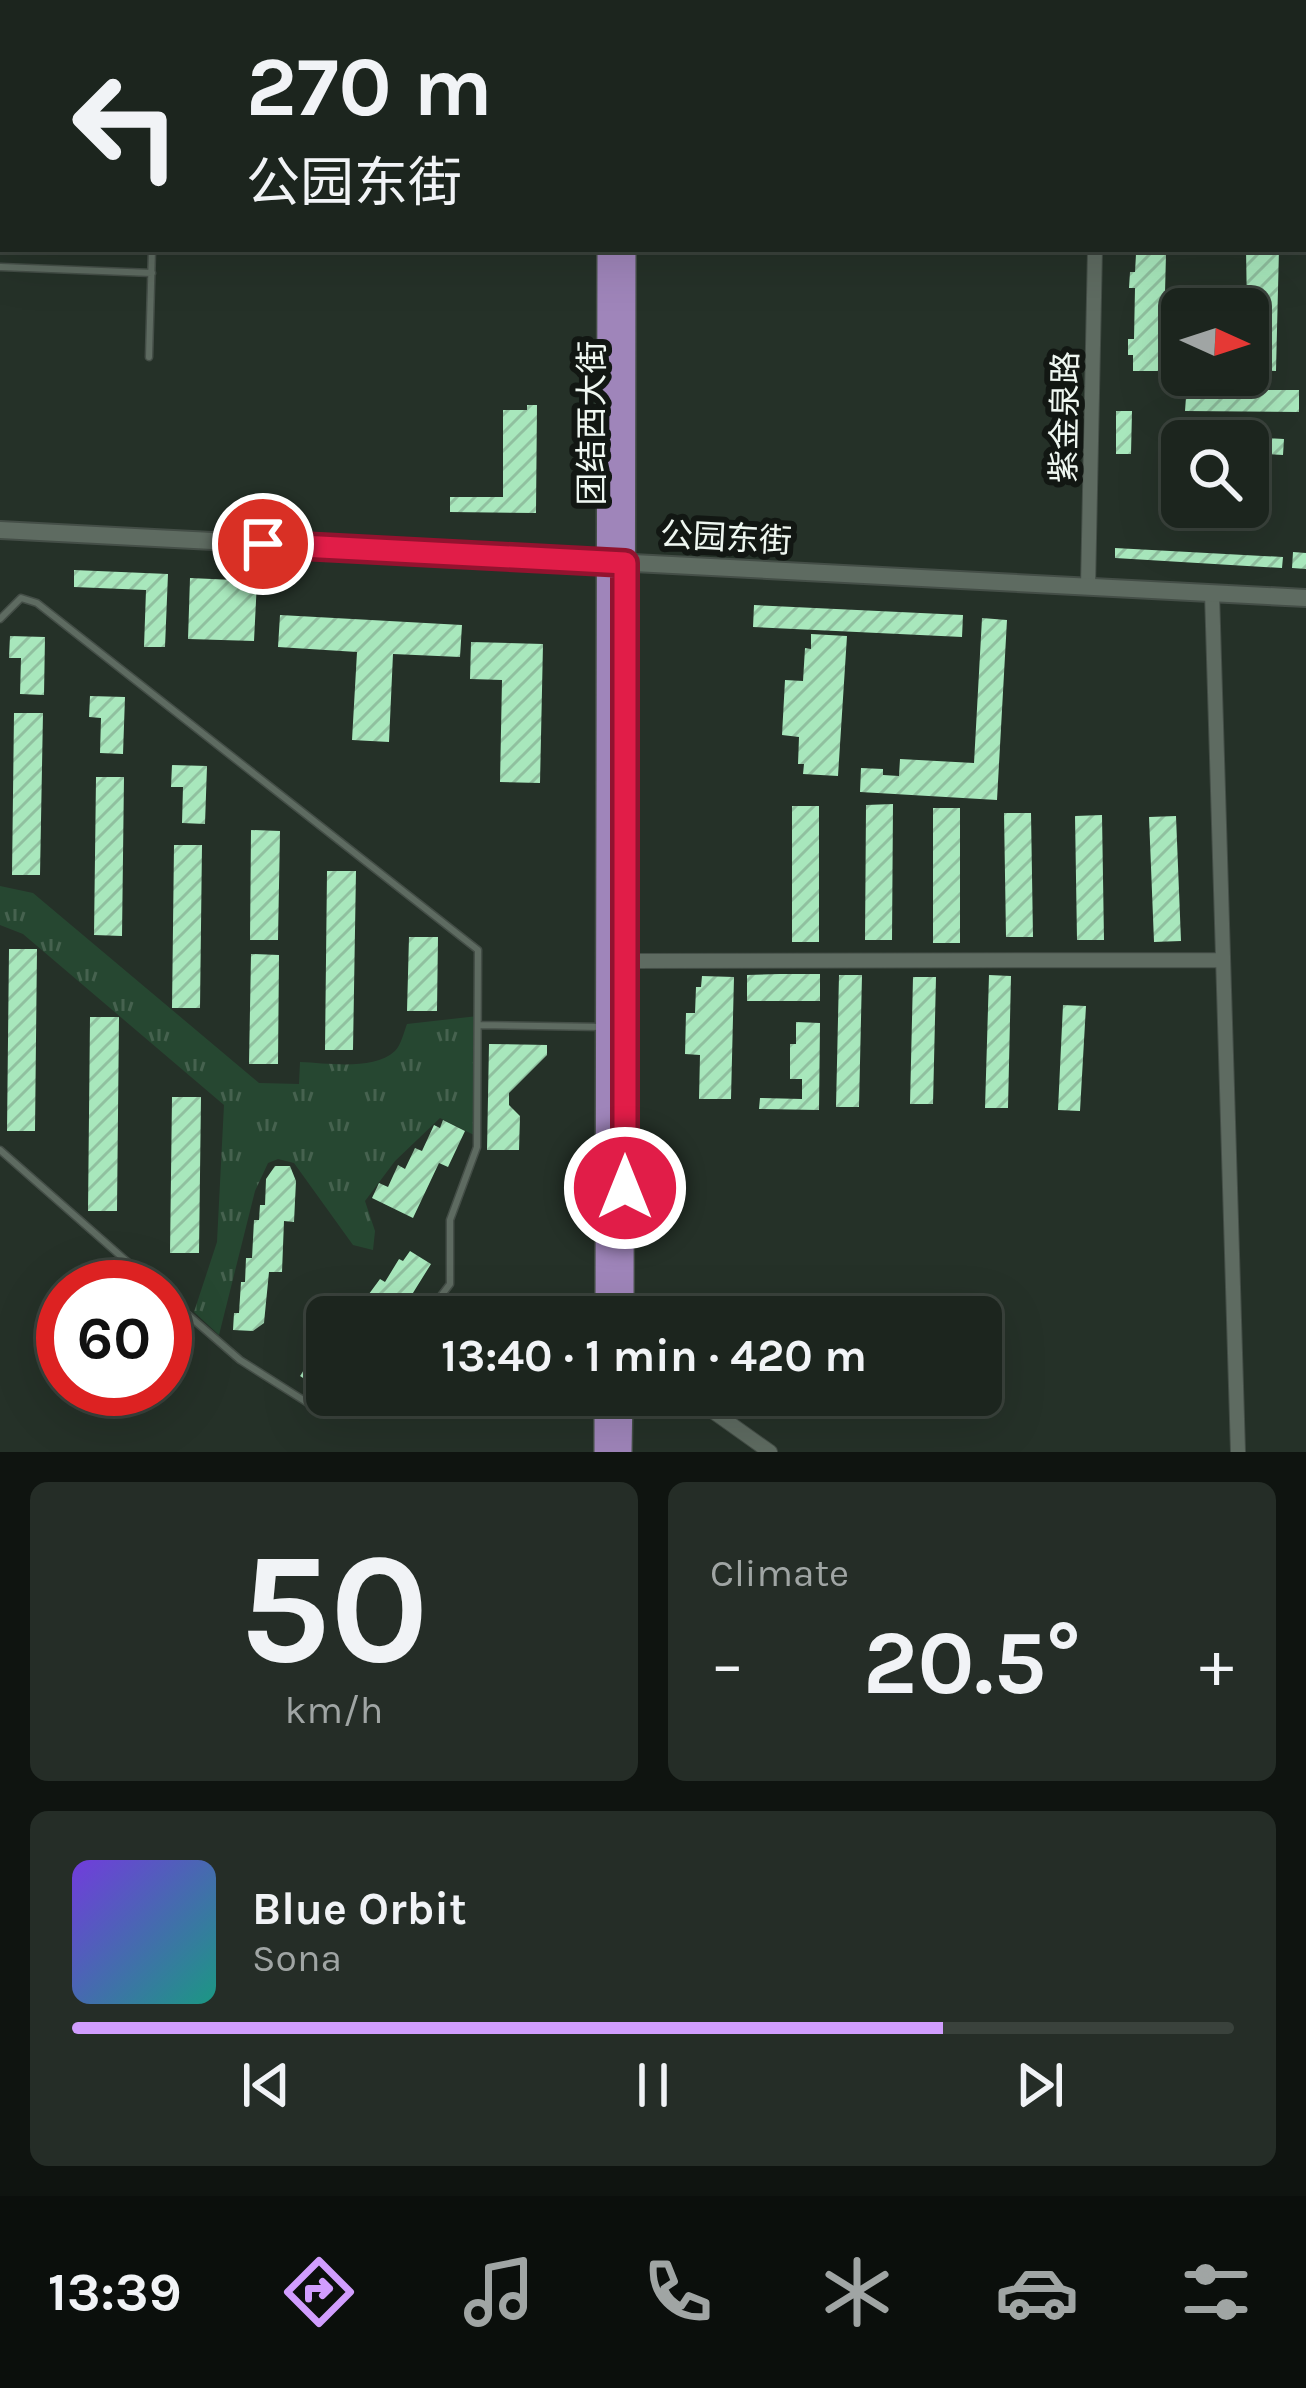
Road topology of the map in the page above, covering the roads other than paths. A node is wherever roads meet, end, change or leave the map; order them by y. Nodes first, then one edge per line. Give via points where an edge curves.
1 (152, 252) edge
2 (608, 252) edge
3 (625, 252) edge
4 (1095, 252) edge
5 (1, 267) edge
6 (152, 273) junction
7 (149, 357) dead end
8 (0, 530) edge
9 (616, 562) junction
10 (1088, 587) junction
11 (1212, 593) junction
12 (1306, 598) edge
13 (0, 619) edge
14 (625, 961) junction
15 (1223, 961) junction
16 (479, 1025) junction
17 (609, 1028) junction
18 (0, 1150) edge
19 (125, 1260) edge
20 (442, 1296) edge
21 (606, 1296) edge
22 (623, 1296) edge
23 (192, 1319) edge
24 (306, 1402) edge
25 (605, 1416) edge
26 (622, 1416) edge
27 (719, 1416) edge
28 (604, 1452) edge
29 (621, 1452) edge
30 (770, 1452) edge
31 (1238, 1452) edge

1 - 6 lane
2 - 9 main road, 团结西大街
3 - 9 main road, 团结西大街
4 - 10 street, 紫金泉路
5 - 6 lane
6 - 7 lane
8 - 9 street, 公园东街
9 - 10 street, 公园东街
9 - 14 main road, 团结西大街
9 - 17 main road, 团结西大街
10 - 11 street, 公园东街
11 - 12 street, 公园东街
11 - 15 street
13 - 16 lane via 21,598 37,603 478,950
14 - 15 street
14 - 22 main road, 团结西大街
15 - 31 street
16 - 17 lane
16 - 20 lane via 474,1164 450,1220 451,1284
17 - 21 main road, 团结西大街
18 - 19 lane
23 - 24 lane
25 - 28 main road
26 - 29 main road
27 - 30 street

